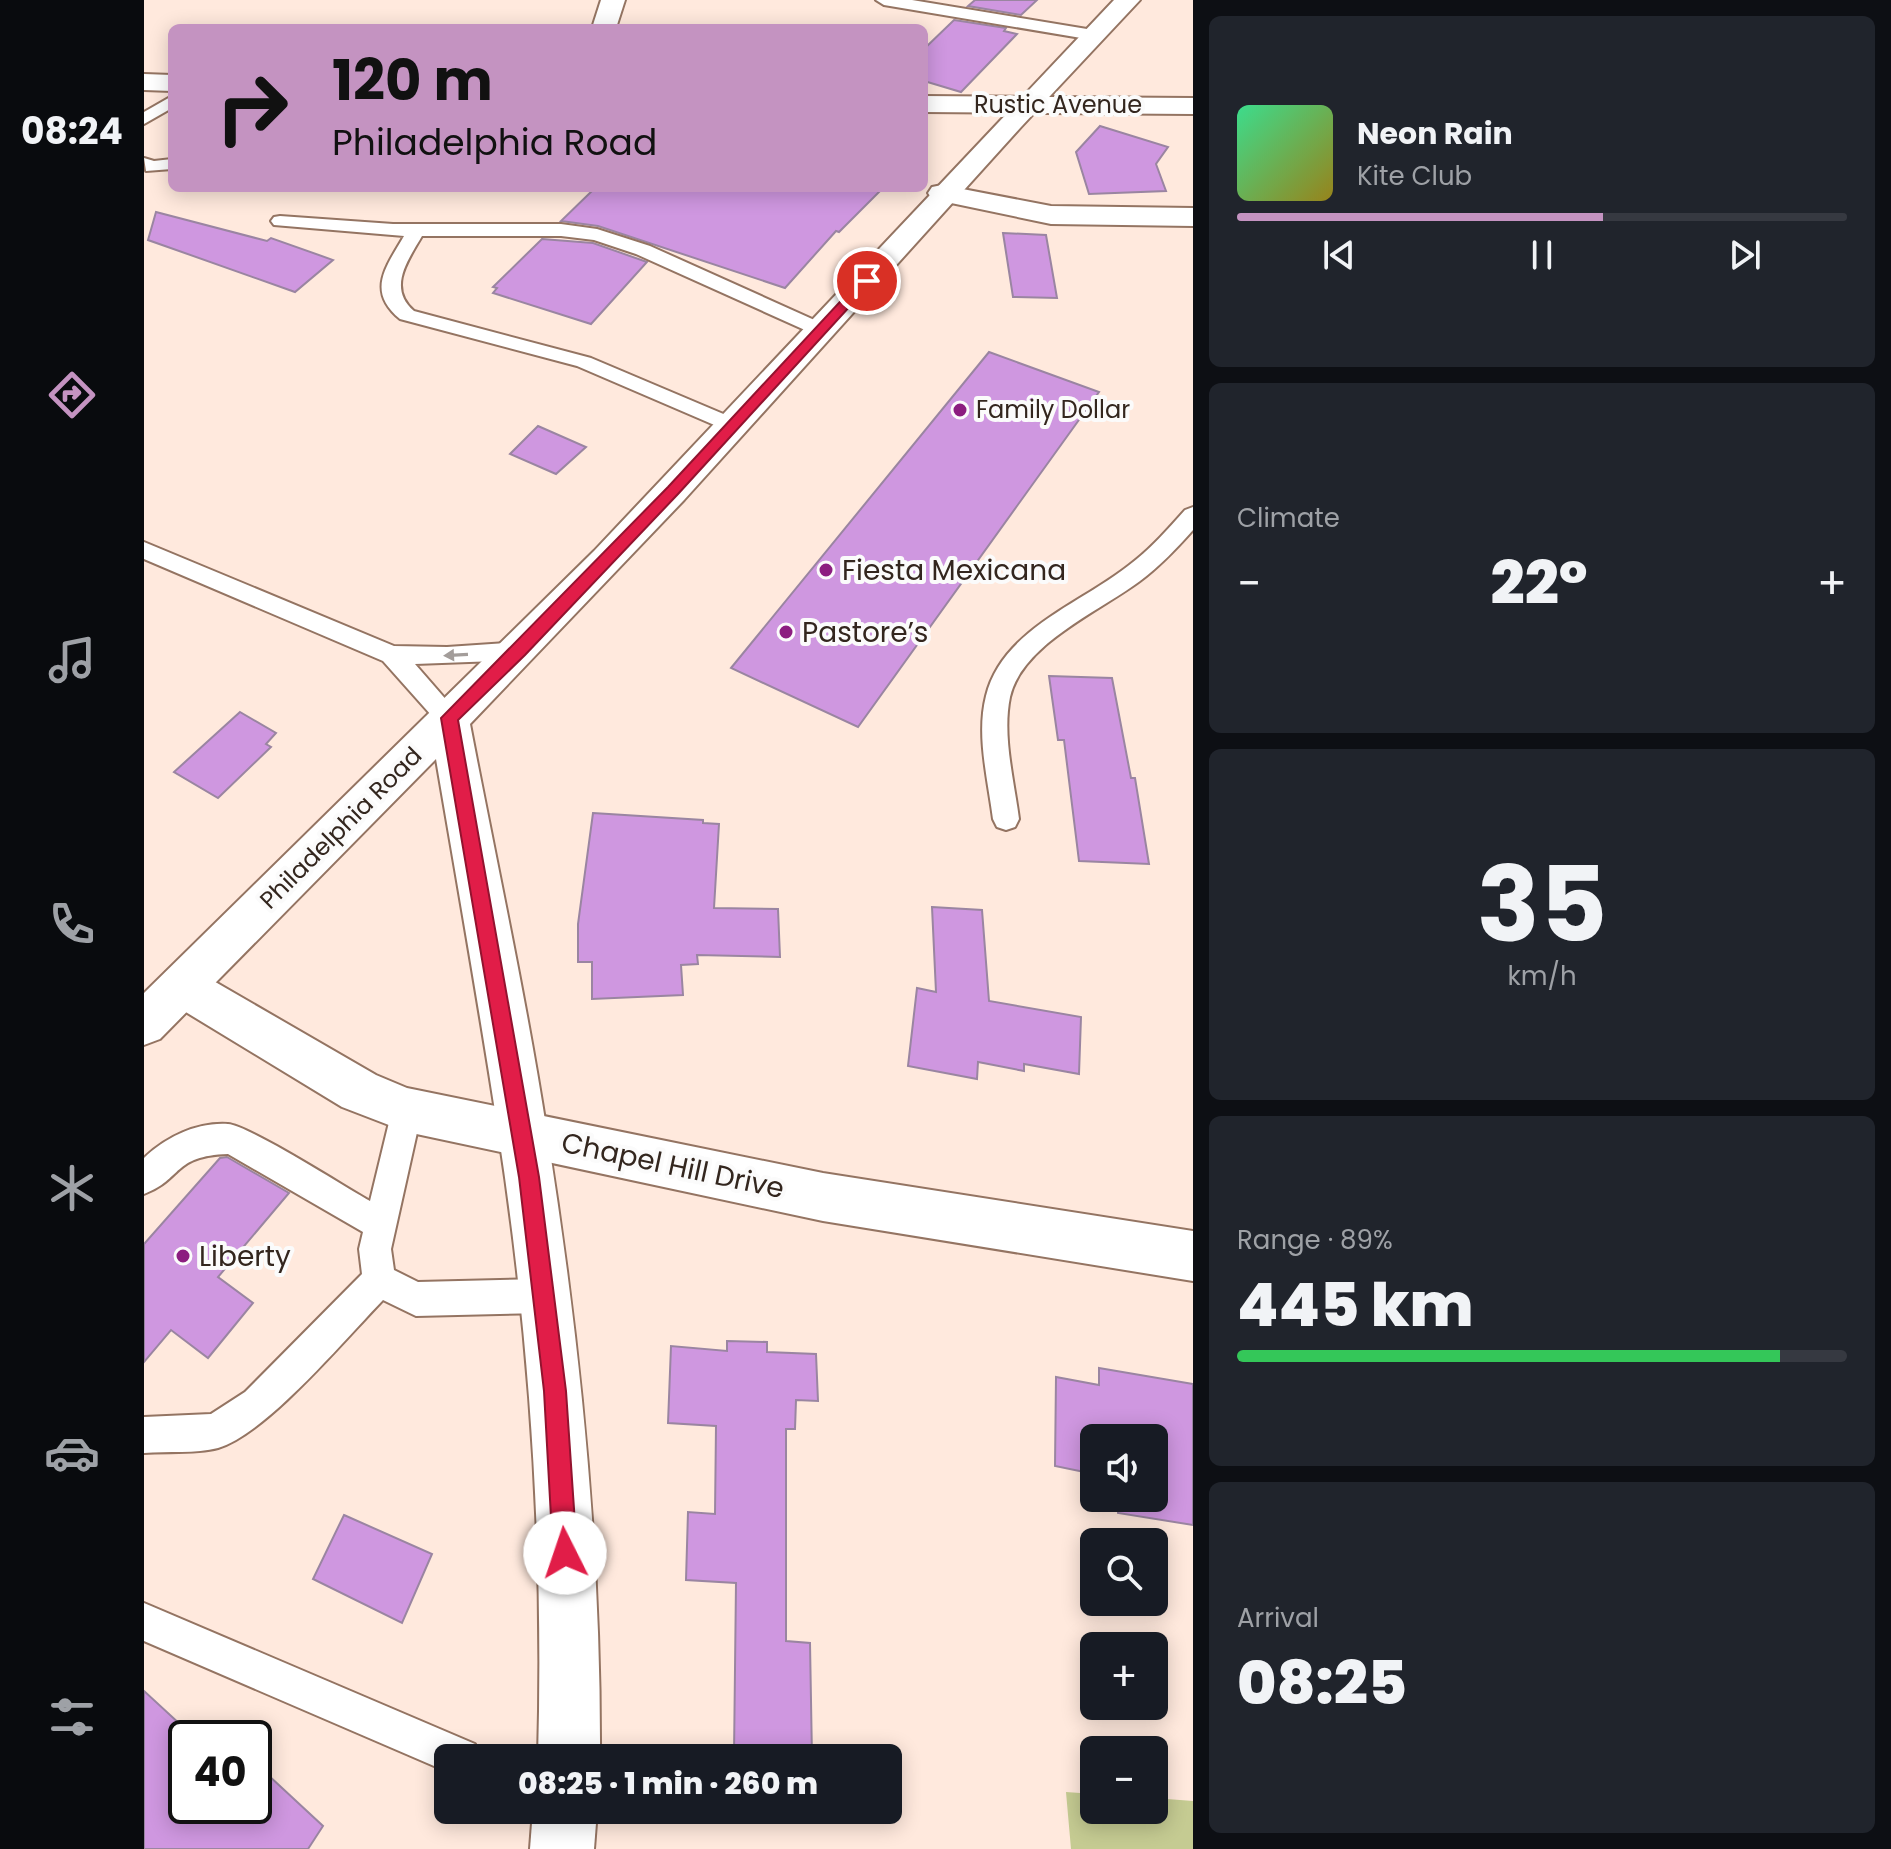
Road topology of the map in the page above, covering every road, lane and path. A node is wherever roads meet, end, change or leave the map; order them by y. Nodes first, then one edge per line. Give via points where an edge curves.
1 (613, 0) edge
2 (884, 0) edge
3 (1127, 0) edge
4 (605, 24) edge
5 (1093, 35) junction
6 (144, 82) edge
7 (168, 83) edge
8 (168, 104) edge
9 (928, 104) edge
10 (1025, 106) junction
11 (1193, 106) edge
12 (144, 119) edge
13 (144, 163) edge
14 (168, 165) edge
15 (942, 193) junction
16 (1193, 217) edge
17 (280, 221) dead end
18 (416, 230) junction
19 (823, 331) junction
20 (733, 426) junction
21 (1193, 515) edge
22 (144, 550) edge
23 (520, 651) junction
24 (392, 655) junction
25 (449, 718) junction
26 (1006, 819) dead end
27 (182, 986) junction
28 (144, 1024) edge
29 (407, 1110) junction
30 (523, 1132) junction
31 (144, 1179) edge
32 (381, 1225) junction
33 (1193, 1256) edge
34 (379, 1280) junction
35 (544, 1296) junction
36 (144, 1435) edge
37 (144, 1622) edge
38 (569, 1744) edge
39 (434, 1746) edge
40 (564, 1824) edge
41 (562, 1849) edge

1 - 4 street
2 - 5 lane
3 - 5 street, Philadelphia Road
5 - 10 street, Philadelphia Road
6 - 7 street
8 - 12 lane
9 - 10 street, Rustic Avenue
10 - 11 street, Rustic Avenue
10 - 15 street, Philadelphia Road
13 - 14 lane
15 - 16 street via 1051,215
15 - 19 street, Philadelphia Road
17 - 18 lane
18 - 19 lane via 546,229 597,235 643,250
18 - 20 lane via 392,277 389,298 407,315 584,362
19 - 20 street, Philadelphia Road
20 - 23 street, Philadelphia Road
21 - 26 lane via 1129,578 1021,653 999,694 997,745
22 - 24 lane
23 -> 24 lane
23 - 25 street, Philadelphia Road
24 - 25 lane
25 - 27 street, Philadelphia Road
25 - 30 street
27 - 28 street, Philadelphia Road
27 - 29 street, Chapel Hill Drive via 359,1091
29 - 30 street, Chapel Hill Drive
29 - 32 lane
30 - 33 street, Chapel Hill Drive via 823,1197
30 - 35 street
31 - 32 lane via 170,1154 201,1140 231,1139
32 - 34 lane via 375,1249
34 - 35 lane via 416,1299
34 - 36 lane via 247,1411 216,1431
35 - 38 street via 571,1635
37 - 39 lane
40 - 41 street

